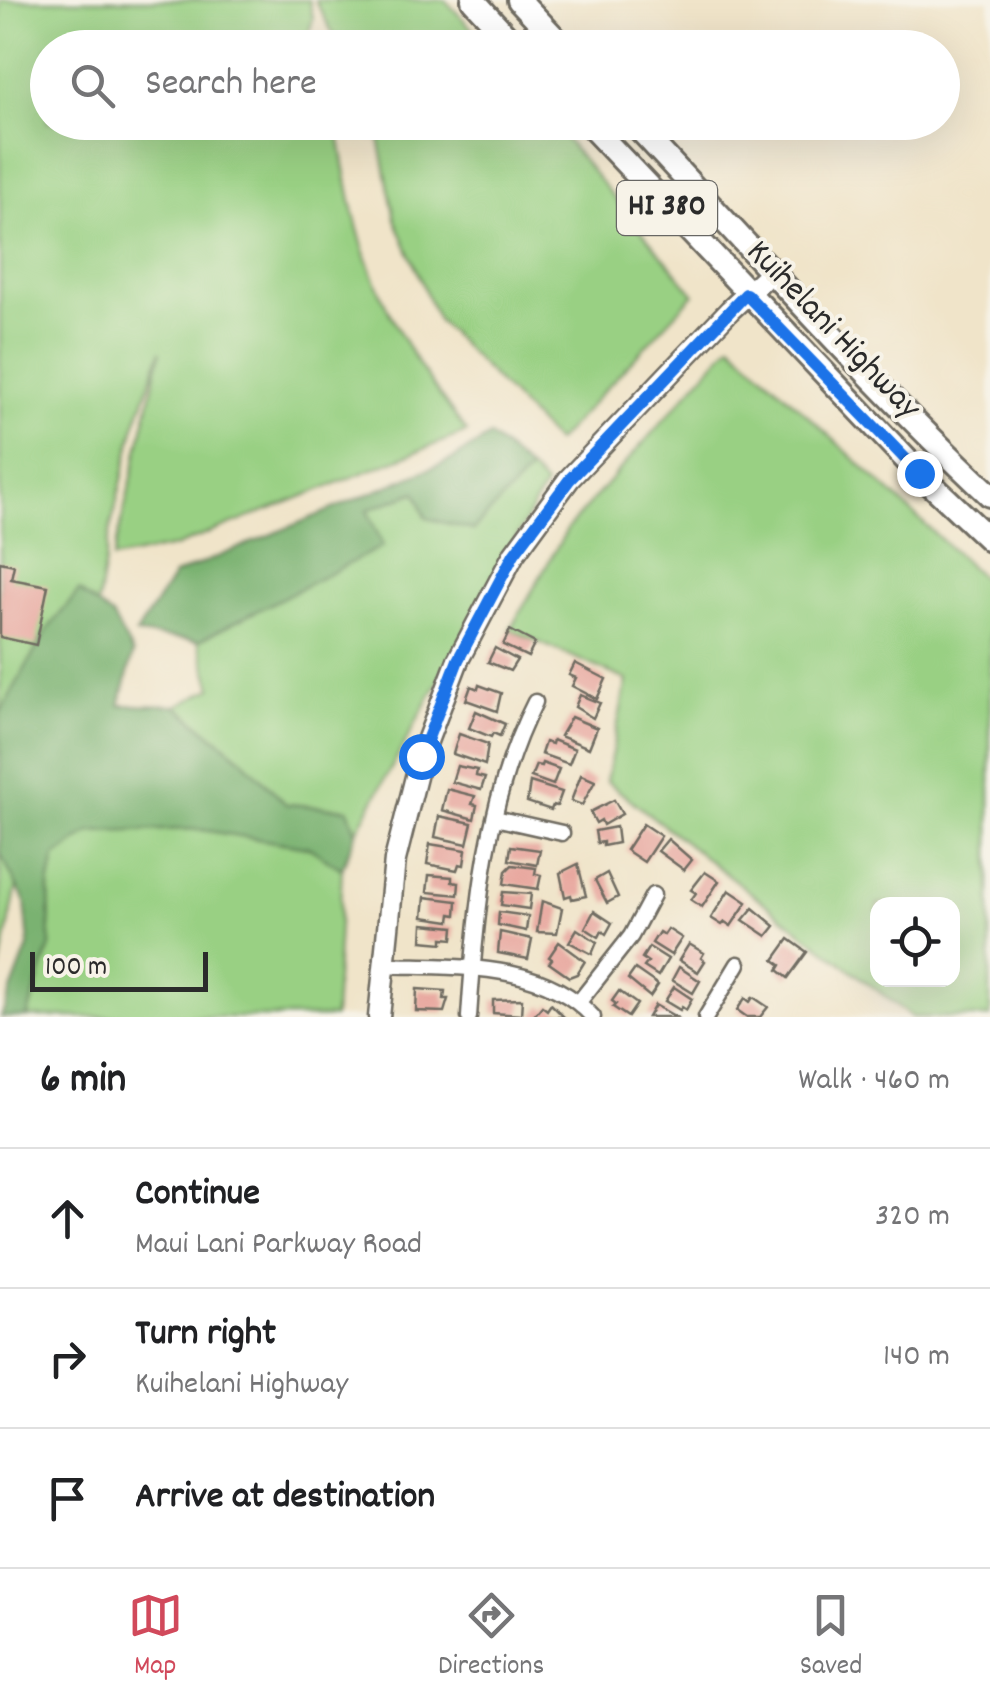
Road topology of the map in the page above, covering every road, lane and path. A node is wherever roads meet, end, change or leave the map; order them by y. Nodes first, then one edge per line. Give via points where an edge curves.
1 (473, 0) edge
2 (519, 0) edge
3 (500, 30) edge
4 (547, 30) edge
5 (604, 140) edge
6 (650, 140) edge
7 (771, 272) junction
8 (746, 294) junction
9 (990, 495) edge
10 (990, 540) edge
11 (536, 702) dead end
12 (495, 818) junction
13 (562, 832) dead end
14 (653, 895) dead end
15 (738, 964) dead end
16 (382, 965) junction
17 (472, 969) junction
18 (579, 1002) junction
19 (379, 1017) edge
20 (469, 1017) edge
21 (593, 1017) edge
22 (706, 1017) edge

1 - 3 main road
2 - 4 main road
5 - 8 main road, Kuihelani Highway / HI 380
6 - 7 main road, Kuihelani Highway / HI 380
7 - 8 main road
7 - 9 main road, Kuihelani Highway / HI 380
8 - 10 main road, Kuihelani Highway / HI 380
8 - 16 main road via 570,479 514,554 458,660 421,756 394,860
11 - 12 street
12 - 13 street
12 - 17 street
14 - 18 street via 631,936
15 - 22 street
16 - 17 street
16 - 19 main road
17 - 18 street via 537,980
17 - 20 street
18 - 21 street

